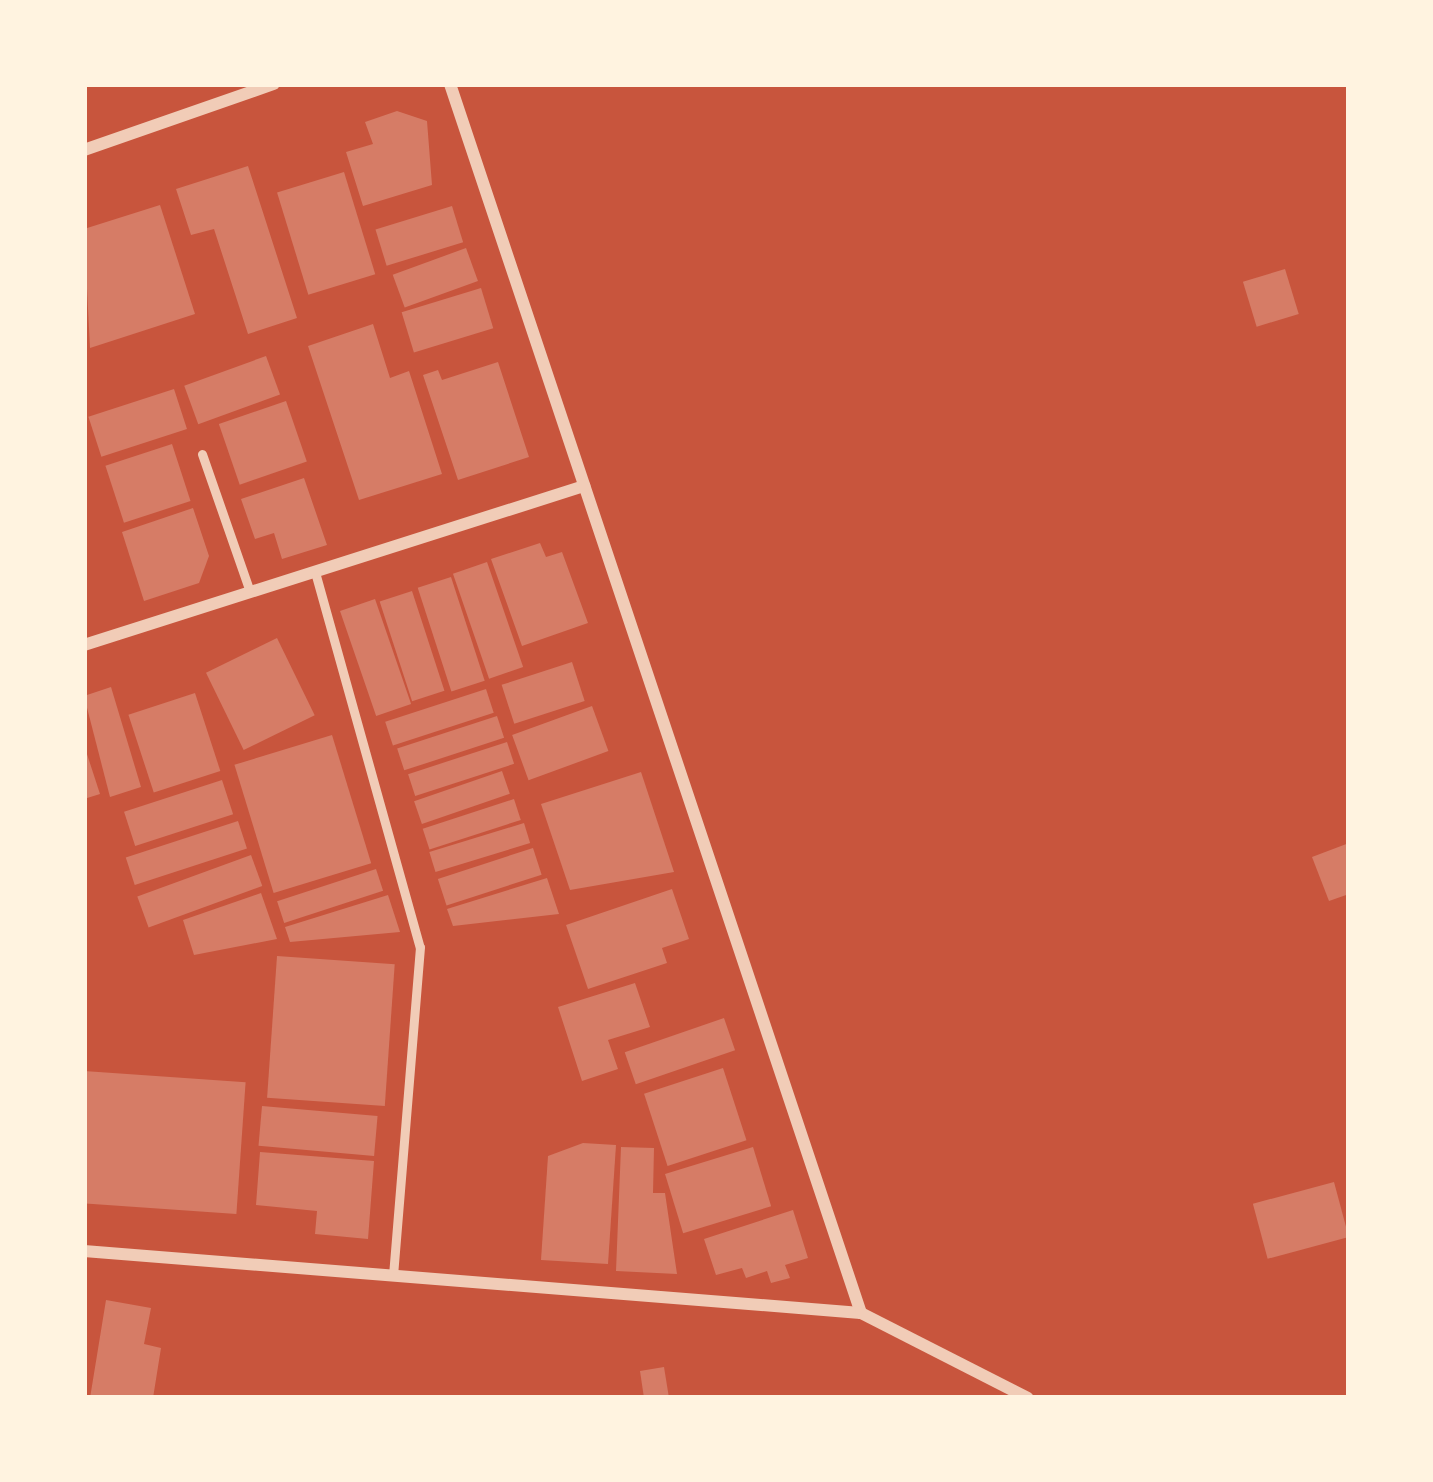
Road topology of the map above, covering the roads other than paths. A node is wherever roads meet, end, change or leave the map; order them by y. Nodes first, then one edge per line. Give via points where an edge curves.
1 (274, 84) edge
2 (450, 84) edge
3 (84, 150) edge
4 (202, 454) dead end
5 (584, 486) junction
6 (315, 572) junction
7 (250, 592) junction
8 (84, 645) edge
9 (84, 1251) edge
10 (393, 1276) junction
11 (861, 1313) junction
12 (1028, 1398) edge

1 - 3 street
2 - 5 street
4 - 7 lane
5 - 6 street
5 - 11 street
6 - 7 street
6 - 10 lane via 421,947
7 - 8 street
9 - 10 street
10 - 11 street
11 - 12 street

